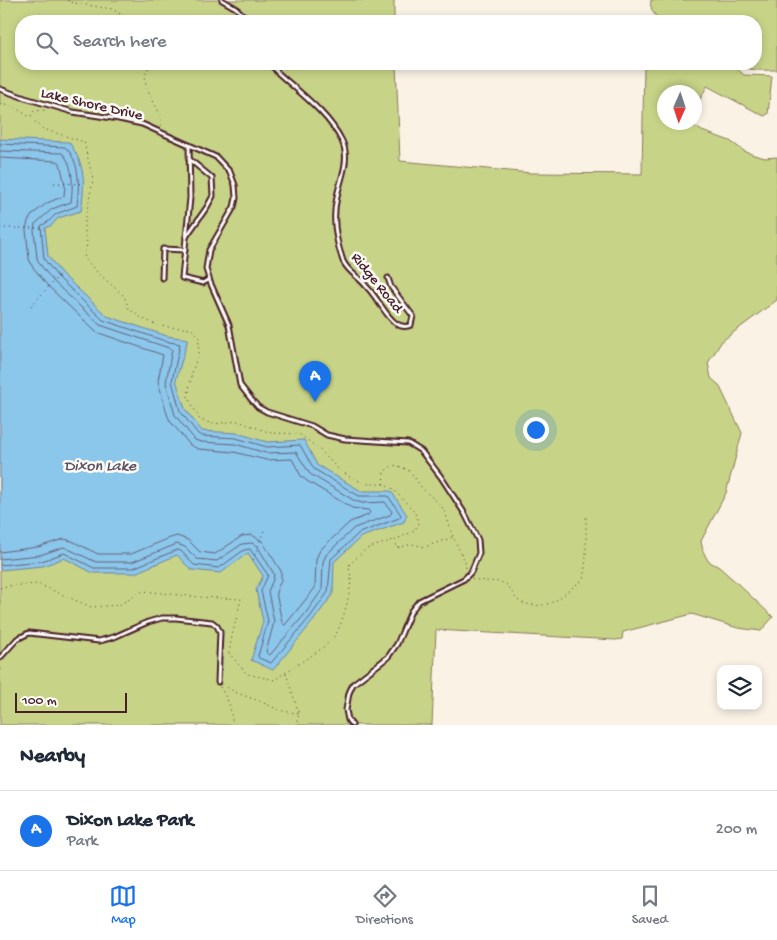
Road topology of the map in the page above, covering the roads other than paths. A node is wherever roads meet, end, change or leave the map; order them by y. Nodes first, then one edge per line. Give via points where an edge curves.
1 (222, 0) edge
2 (243, 15) edge
3 (276, 70) edge
4 (0, 89) edge
5 (189, 145) junction
6 (188, 159) junction
7 (186, 237) junction
8 (185, 250) junction
9 (162, 278) dead end
10 (388, 278) dead end
11 (209, 279) junction
12 (0, 658) edge
13 (218, 682) road end
14 (352, 725) edge

1 - 2 lane
3 - 10 lane, Ridge Road via 327,118 342,143 344,173 336,198 335,228 344,262 390,318 405,328 411,325 413,316
4 - 5 lane, Lake Shore Drive via 73,112 142,124
5 - 6 lane
5 - 11 lane, Lake Shore Drive via 216,157 230,172 235,185 234,207 209,250 206,269
6 - 7 lane via 190,198
6 - 7 lane via 212,178 212,196 208,207
7 - 8 lane
8 - 9 lane via 163,249
8 - 11 lane via 182,278 203,283
11 - 14 lane, Lake Shore Drive via 229,325 240,385 258,407 345,439 408,443 421,451 441,477 478,540 478,559 471,572 419,601 388,657 354,684 346,710
12 - 13 lane via 16,639 29,633 99,641 148,622 176,618 212,622 217,626 220,632

